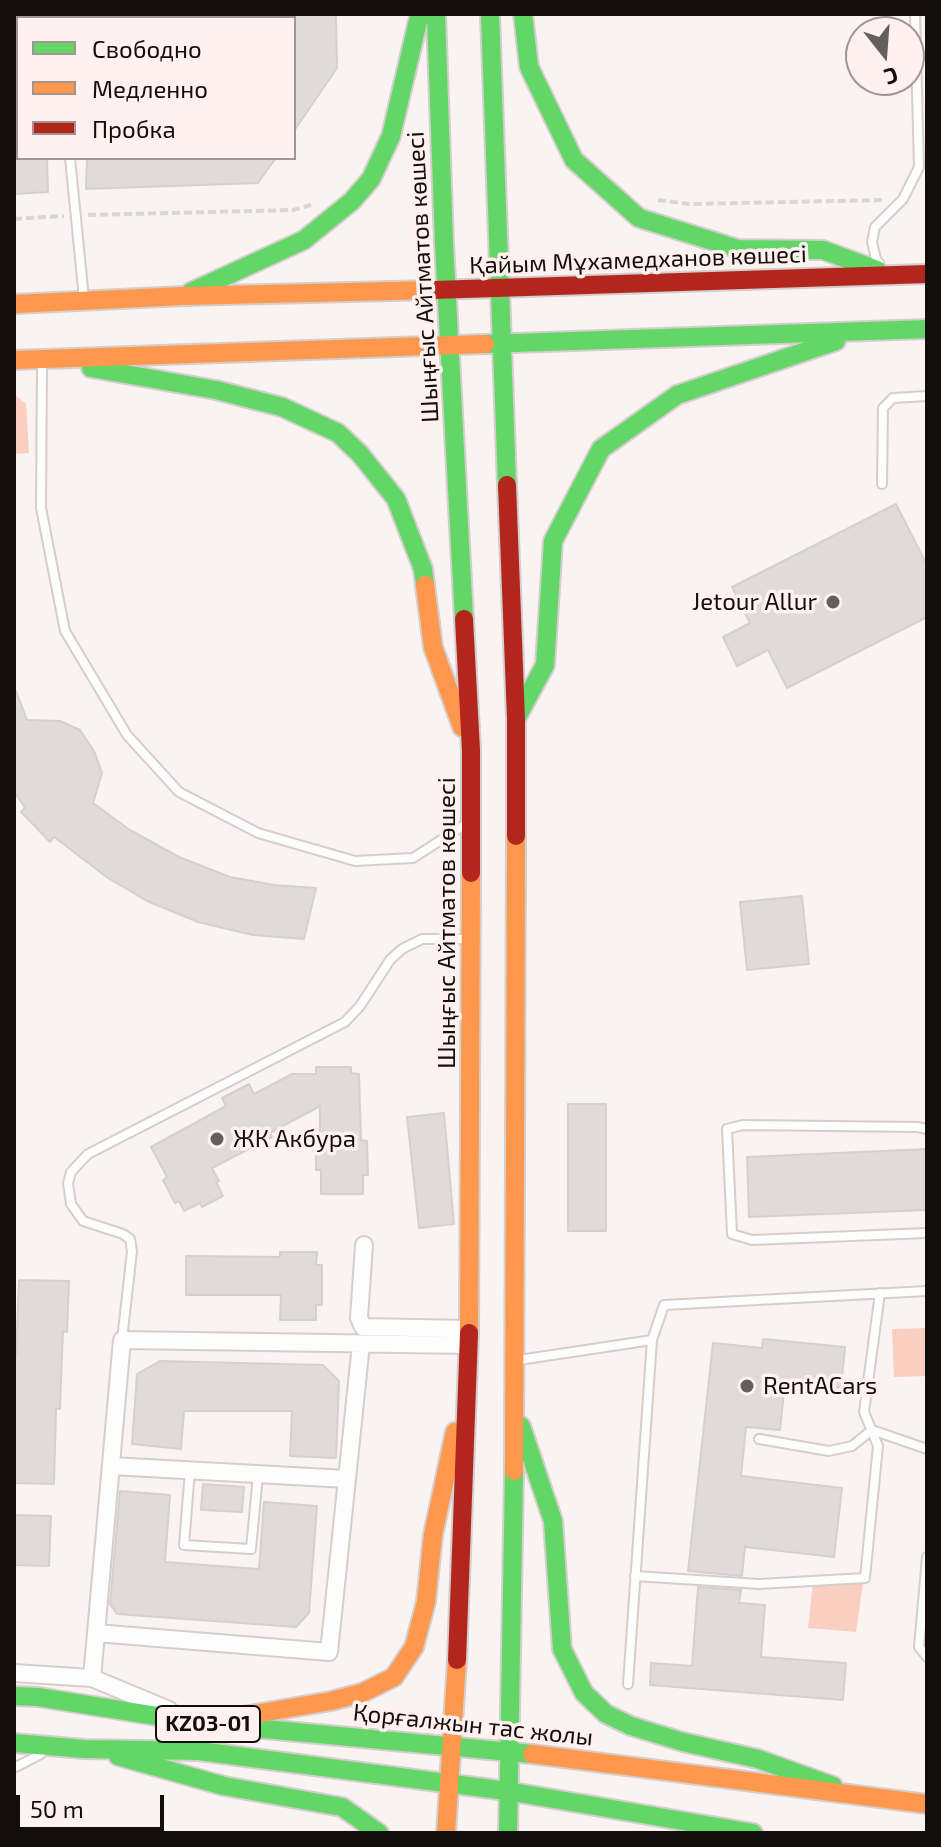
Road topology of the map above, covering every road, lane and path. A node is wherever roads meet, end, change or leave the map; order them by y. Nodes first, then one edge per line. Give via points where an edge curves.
1 (423, 14) edge
2 (436, 14) edge
3 (490, 14) edge
4 (523, 14) edge
5 (915, 14) edge
6 (923, 142) edge
7 (70, 160) edge
8 (319, 199) dead end
9 (653, 199) dead end
10 (903, 199) junction
11 (76, 215) junction
12 (14, 219) edge
13 (927, 274) edge
14 (890, 275) junction
15 (500, 288) junction
16 (447, 290) junction
17 (183, 296) junction
18 (85, 300) junction
19 (14, 304) edge
20 (927, 329) edge
21 (867, 331) junction
22 (503, 343) junction
23 (450, 345) junction
24 (42, 359) junction
25 (14, 360) edge
26 (927, 396) edge
27 (882, 484) dead end
28 (516, 719) junction
29 (471, 750) junction
30 (470, 822) junction
31 (470, 939) junction
32 (927, 1129) edge
33 (927, 1233) edge
34 (364, 1245) dead end
35 (927, 1291) edge
36 (880, 1293) junction
37 (469, 1337) junction
38 (122, 1340) junction
39 (652, 1340) junction
40 (361, 1344) junction
41 (515, 1361) junction
42 (469, 1367) junction
43 (514, 1408) junction
44 (872, 1430) junction
45 (759, 1439) dead end
46 (927, 1449) edge
47 (111, 1466) junction
48 (190, 1470) junction
49 (258, 1474) junction
50 (347, 1479) junction
51 (927, 1557) edge
52 (635, 1576) junction
53 (96, 1633) junction
54 (927, 1657) edge
55 (14, 1673) edge
56 (92, 1678) junction
57 (628, 1684) dead end
58 (14, 1696) edge
59 (200, 1723) junction
60 (14, 1743) edge
61 (54, 1747) junction
62 (451, 1747) junction
63 (84, 1749) junction
64 (509, 1751) junction
65 (14, 1768) edge
66 (450, 1784) junction
67 (507, 1791) junction
68 (858, 1794) junction
69 (927, 1804) edge
70 (703, 1830) edge
71 (379, 1833) edge
72 (446, 1833) edge
73 (508, 1833) edge
74 (753, 1833) edge

1 - 17 main road via 391,136 371,179 304,240
2 - 16 main road, Шыңғыс Айтматов көшесі
3 - 15 main road
4 - 14 main road via 529,67 574,160 639,218 738,249 823,250
5 - 6 lane
6 - 10 lane via 919,167
7 - 11 lane
8 - 11 path via 293,210
9 - 10 path via 689,204
10 - 14 lane via 875,227 872,242 876,259
11 - 12 path
11 - 18 lane
13 - 14 main road, Қайым Мұхамедханов көшесі
14 - 15 main road, Қайым Мұхамедханов көшесі
15 - 16 main road, Қайым Мұхамедханов көшесі
15 - 22 main road
16 - 17 main road, Қайым Мұхамедханов көшесі
16 - 23 main road, Шыңғыс Айтматов көшесі
17 - 18 main road, Қайым Мұхамедханов көшесі
18 - 19 main road, Қайым Мұхамедханов көшесі
20 - 21 main road
21 - 22 main road
21 - 28 main road via 677,395 601,449 553,541 545,665
22 - 23 main road
22 - 28 main road
23 - 24 main road
23 - 29 main road, Шыңғыс Айтматов көшесі
24 - 25 main road
24 - 29 main road via 269,403 338,433 396,499 423,569 433,647
24 - 30 lane via 41,508 65,631 127,735 179,792 258,833 355,861 413,858
26 - 27 lane via 893,398 883,408
28 - 41 main road
29 - 30 main road, Шыңғыс Айтматов көшесі
30 - 31 main road, Шыңғыс Айтматов көшесі
31 - 37 main road, Шыңғыс Айтматов көшесі
31 - 38 lane via 422,939 402,949 345,1022 88,1154 71,1172 71,1204 83,1221 130,1239
32 - 33 lane via 727,1129 732,1234 752,1240
34 - 37 street via 359,1318 363,1327
35 - 36 lane
36 - 39 lane via 664,1305
36 - 44 lane via 864,1412
37 - 40 street
37 - 42 main road, Шыңғыс Айтматов көшесі
38 - 40 street
38 - 47 street
39 - 41 lane
39 - 52 lane
40 - 50 street
41 - 43 main road
42 - 59 main road via 433,1535 426,1602 414,1647 394,1677 331,1701
42 - 62 main road, Шыңғыс Айтматов көшесі
43 - 64 main road
43 - 68 main road via 553,1521 562,1649 584,1693 606,1714 631,1726 758,1759
44 - 45 lane via 852,1446 829,1451
44 - 46 lane
44 - 52 lane via 878,1446 865,1578 759,1584
47 - 48 street
47 - 53 street
48 - 49 street
48 - 49 lane via 184,1545 251,1549
49 - 50 street
50 - 53 street via 329,1652
51 - 54 lane via 919,1647
52 - 57 lane
53 - 56 street
55 - 56 street
56 - 59 street
58 - 59 main road, Қорғалжын тас жолы / KZ03-01
59 - 62 main road, Қорғалжын тас жолы / KZ03-01
60 - 61 main road, KZ03-01
61 - 63 main road, KZ03-01
61 - 65 lane
62 - 64 main road, Қорғалжын тас жолы / KZ03-01
62 - 66 main road, Шыңғыс Айтматов көшесі
63 - 66 main road, KZ03-01 via 199,1751
63 - 71 main road via 224,1786 342,1807
64 - 67 main road
64 - 68 main road, Қорғалжын тас жолы / KZ03-01
66 - 67 main road, KZ03-01
66 - 72 main road, Шыңғыс Айтматов көшесі
67 - 70 main road, KZ03-01
67 - 73 main road
68 - 69 main road, Қорғалжын тас жолы / KZ03-01
70 - 74 main road, KZ03-01

